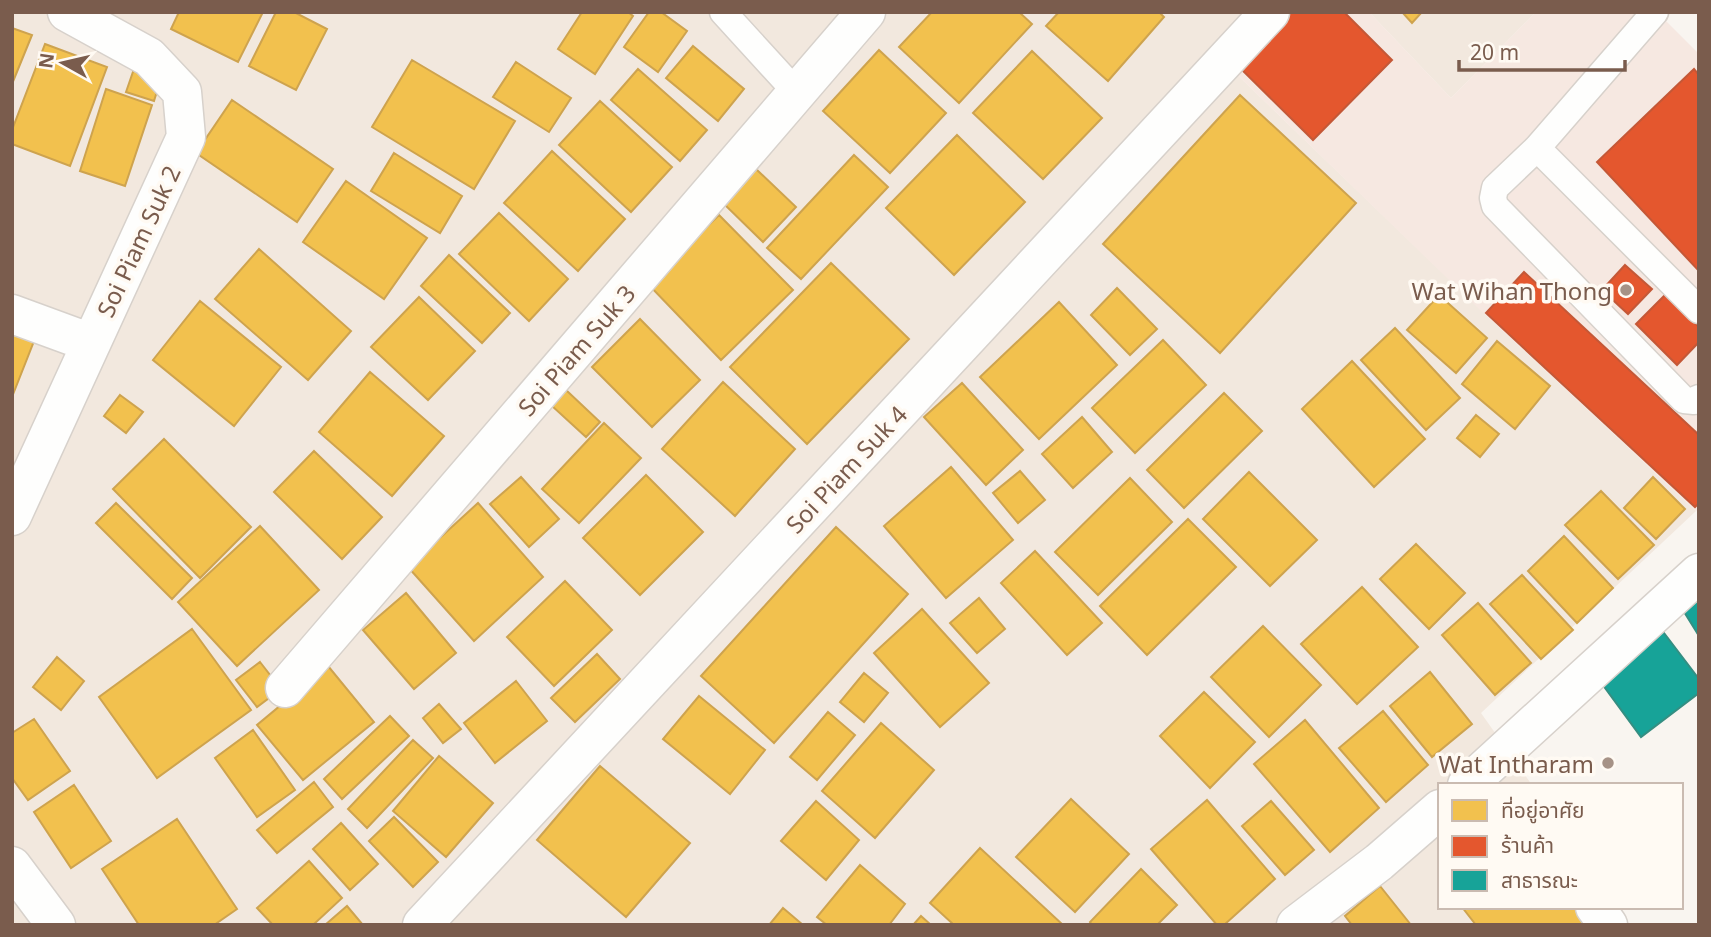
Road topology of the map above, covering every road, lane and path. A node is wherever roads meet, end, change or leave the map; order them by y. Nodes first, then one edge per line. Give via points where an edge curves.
1 (67, 12) edge
2 (723, 12) edge
3 (866, 12) edge
4 (1270, 12) edge
5 (1655, 12) edge
6 (797, 93) junction
7 (1537, 148) junction
8 (1699, 310) edge
9 (12, 314) edge
10 (91, 343) junction
11 (1699, 398) edge
12 (12, 516) edge
13 (1699, 573) edge
14 (285, 688) dead end
15 (1489, 777) edge
16 (1438, 811) edge
17 (12, 866) edge
18 (1596, 909) edge
19 (56, 925) edge
20 (422, 925) edge
21 (1296, 925) edge
22 (1608, 925) edge

1 - 10 street, Soi Piam Suk 2 via 149,57 182,92 186,137
2 - 6 lane
3 - 6 street, Soi Piam Suk 3
4 - 20 street, Soi Piam Suk 4
5 - 7 lane
6 - 14 street, Soi Piam Suk 3
7 - 8 lane
7 - 11 lane via 1495,188 1495,206 1684,400
9 - 10 street
10 - 12 street, Soi Piam Suk 2
13 - 15 street
16 - 21 street
17 - 19 street
18 - 22 street

